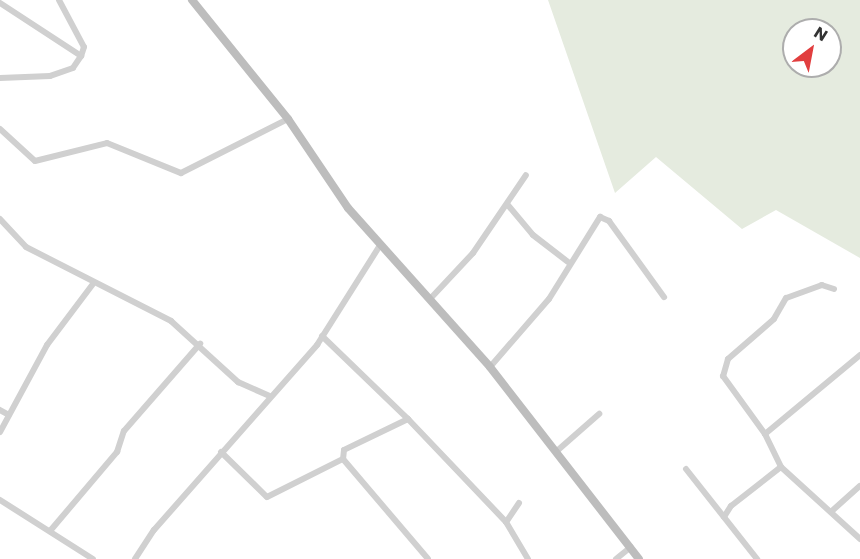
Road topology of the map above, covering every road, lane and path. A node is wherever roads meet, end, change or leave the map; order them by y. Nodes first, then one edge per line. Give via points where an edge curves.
1 (58, 0) edge
2 (192, 0) edge
3 (0, 3) edge
4 (81, 56) junction
5 (0, 78) edge
6 (288, 119) junction
7 (0, 129) edge
8 (526, 175) dead end
9 (507, 204) junction
10 (0, 219) edge
11 (380, 247) junction
12 (568, 262) junction
13 (93, 284) junction
14 (834, 289) dead end
15 (664, 297) dead end
16 (430, 299) junction
17 (322, 336) junction
18 (200, 344) junction
19 (860, 355) edge
20 (490, 368) junction
21 (269, 396) junction
22 (0, 410) edge
23 (599, 414) dead end
24 (9, 415) junction
25 (408, 419) junction
26 (0, 432) edge
27 (765, 434) junction
28 (558, 450) junction
29 (220, 452) junction
30 (343, 459) junction
31 (782, 467) junction
32 (686, 469) dead end
33 (860, 486) edge
34 (0, 500) edge
35 (519, 503) dead end
36 (833, 510) junction
37 (724, 517) junction
38 (506, 522) junction
39 (50, 531) junction
40 (860, 539) edge
41 (631, 547) junction
42 (89, 558) edge
43 (135, 559) edge
44 (428, 559) edge
45 (528, 559) edge
46 (616, 559) edge
47 (639, 559) edge
48 (757, 559) edge

1 - 4 street via 84,47
2 - 6 street
3 - 4 street
4 - 5 street via 73,68 50,76
6 - 7 street via 181,173 107,143 35,161
6 - 11 street
8 - 9 street
9 - 12 street via 533,235
9 - 16 street via 484,230 473,253
10 - 13 street via 26,247
11 - 16 street
11 - 17 street
12 - 15 street via 597,220 605,217
12 - 20 street via 549,299
13 - 18 street via 141,302
13 - 24 street via 48,345
14 - 27 street via 822,285 786,298 774,319 725,364 727,385
16 - 20 street
17 - 21 street
17 - 25 street
18 - 21 street via 238,382
18 - 39 street via 124,431 117,452
19 - 27 street
20 - 28 street
21 - 29 street via 247,428
22 - 24 street
23 - 28 street
24 - 26 street
25 - 30 street via 344,450
25 - 38 street
27 - 31 street
28 - 41 street
29 - 30 street via 267,497
29 - 43 street via 154,530
30 - 44 street
31 - 36 street
31 - 37 street via 731,506
32 - 37 street
33 - 36 street
34 - 39 street
35 - 38 street
36 - 40 street
37 - 48 street
38 - 45 street
39 - 42 street
41 - 46 street
41 - 47 street

